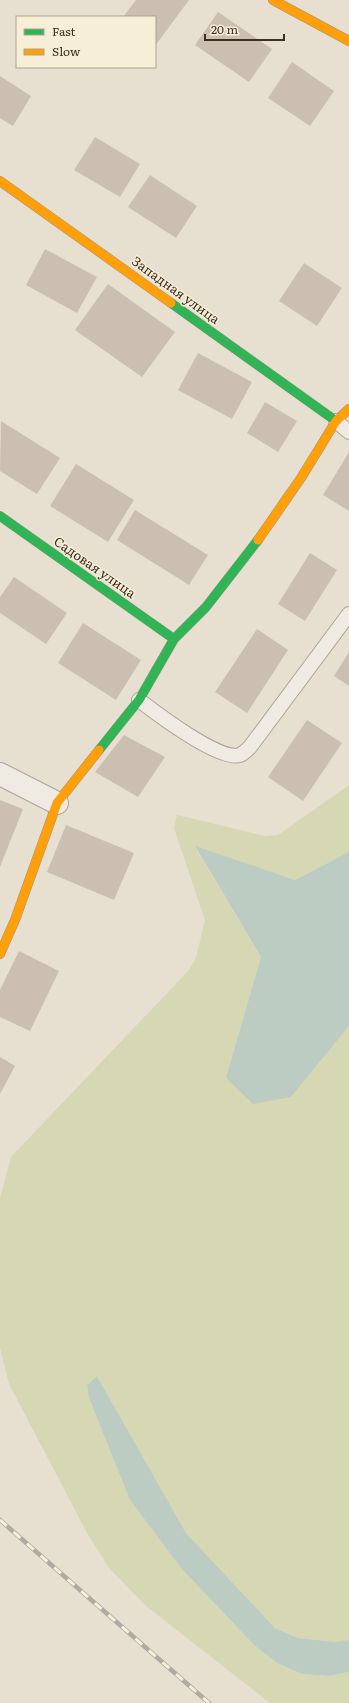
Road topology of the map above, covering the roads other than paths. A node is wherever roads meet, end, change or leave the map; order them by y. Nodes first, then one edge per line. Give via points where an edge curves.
1 (273, 0) edge
2 (349, 41) edge
3 (0, 180) edge
4 (349, 409) edge
5 (336, 421) junction
6 (349, 432) edge
7 (0, 516) edge
8 (349, 614) edge
9 (174, 639) junction
10 (139, 700) junction
11 (0, 774) edge
12 (57, 803) junction
13 (0, 954) edge

1 - 2 street
3 - 5 street, Западная улица
4 - 5 street
5 - 6 lane
5 - 9 street via 264,531 206,607
7 - 9 street, Садовая улица
8 - 10 lane via 250,747 240,755 224,754 185,733
9 - 10 street
10 - 12 street
11 - 12 street
12 - 13 street via 15,920

